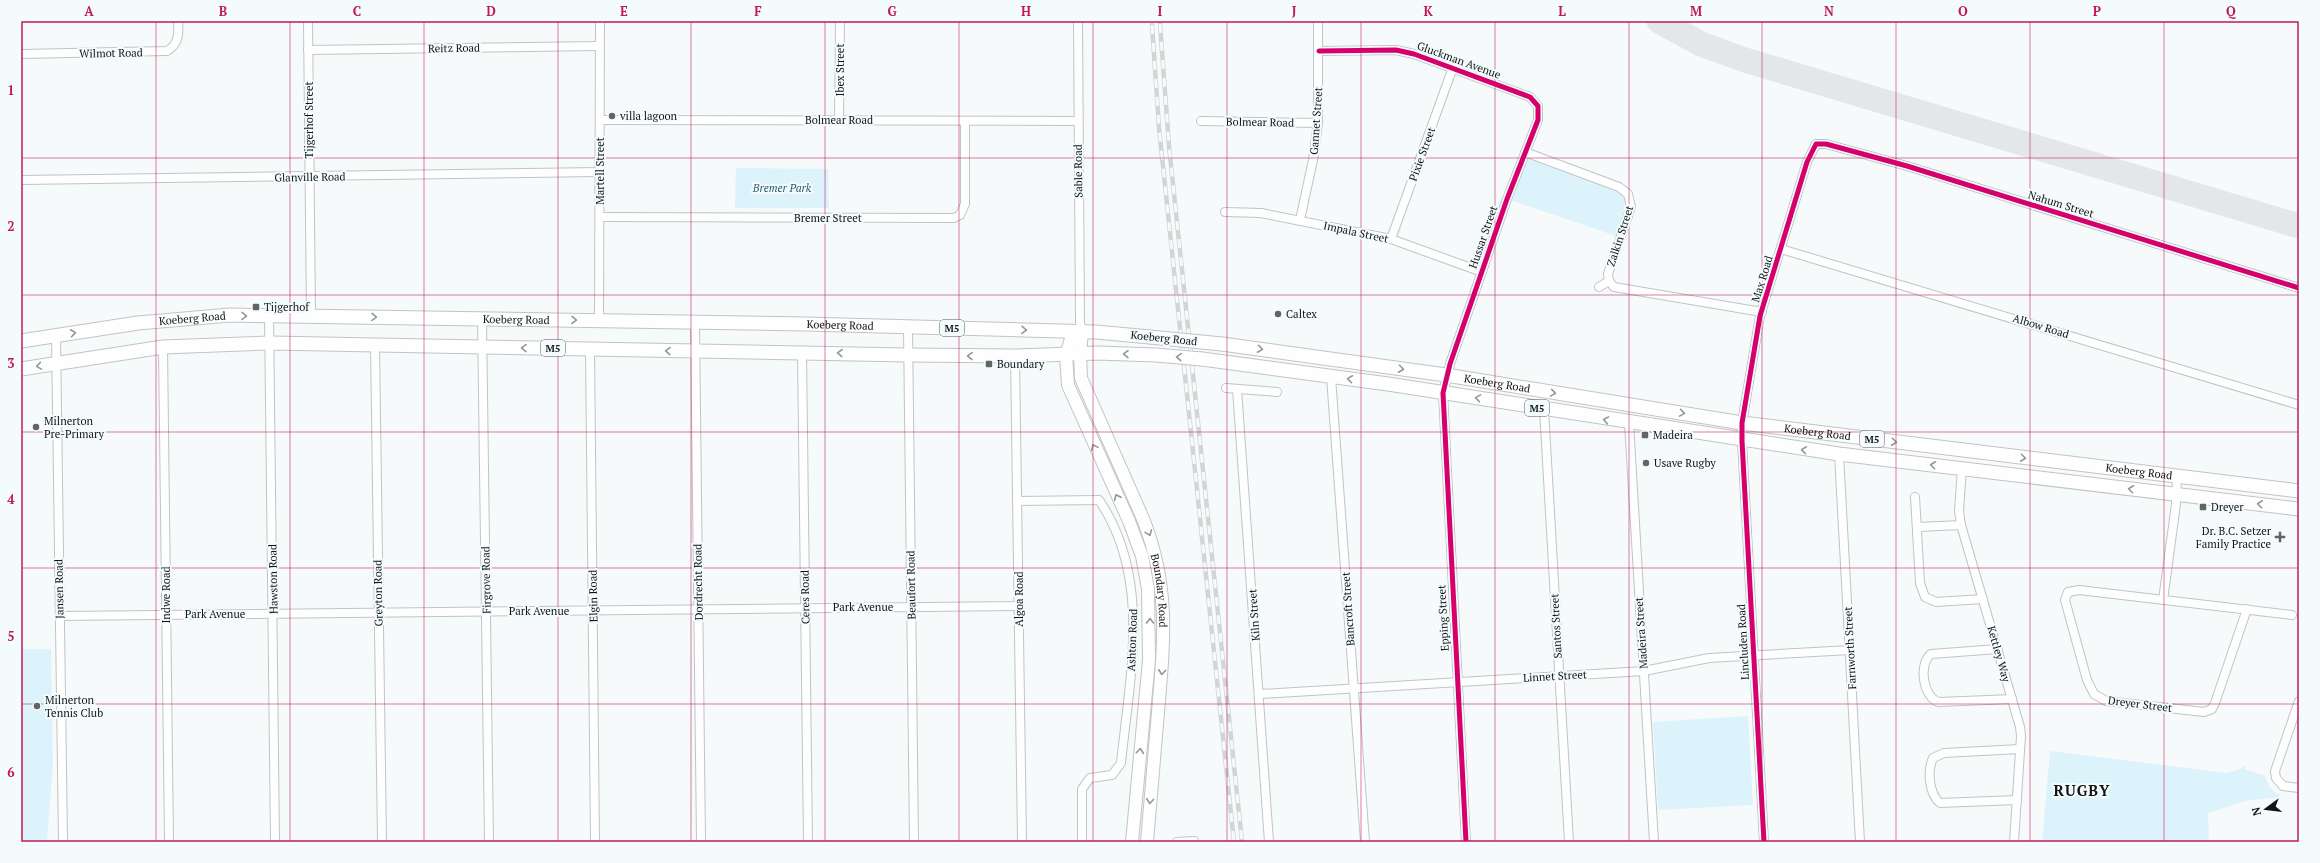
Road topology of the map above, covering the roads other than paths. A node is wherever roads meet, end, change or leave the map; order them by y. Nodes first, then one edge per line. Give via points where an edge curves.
1 (178, 21) edge
2 (308, 21) edge
3 (600, 21) edge
4 (840, 21) edge
5 (1078, 21) edge
6 (1318, 21) edge
7 (599, 46) junction
8 (308, 50) junction
9 (1319, 51) junction
10 (21, 54) edge
11 (1452, 70) junction
12 (1538, 106) joint
13 (839, 119) junction
14 (601, 120) junction
15 (1078, 121) junction
16 (1201, 121) dead end
17 (966, 122) junction
18 (1318, 123) junction
19 (1816, 144) joint
20 (1525, 152) junction
21 (599, 172) junction
22 (309, 177) junction
23 (21, 180) edge
24 (1225, 212) dead end
25 (600, 218) junction
26 (1300, 220) junction
27 (1391, 239) junction
28 (1781, 249) junction
29 (1482, 272) junction
30 (1609, 281) junction
31 (1598, 287) dead end
32 (2299, 288) edge
33 (1762, 312) junction
34 (270, 315) junction
35 (311, 316) junction
36 (482, 319) junction
37 (599, 321) junction
38 (695, 323) junction
39 (908, 327) junction
40 (1079, 328) junction
41 (56, 335) junction
42 (21, 341) edge
43 (270, 343) junction
44 (375, 344) junction
45 (482, 346) junction
46 (163, 347) junction
47 (590, 349) junction
48 (696, 351) junction
49 (802, 352) junction
50 (1080, 354) junction
51 (908, 355) junction
52 (1066, 355) junction
53 (1015, 356) junction
54 (56, 363) junction
55 (21, 368) edge
56 (1446, 375) junction
57 (1331, 377) junction
58 (1226, 388) dead end
59 (1237, 389) junction
60 (1277, 392) dead end
61 (1443, 393) junction
62 (2299, 405) edge
63 (1544, 409) junction
64 (1629, 423) junction
65 (1742, 423) junction
66 (1742, 441) junction
67 (1839, 454) junction
68 (1962, 469) junction
69 (2177, 476) junction
70 (2299, 491) edge
71 (2176, 494) junction
72 (1915, 497) dead end
73 (1018, 501) junction
74 (2299, 509) edge
75 (1961, 525) junction
76 (1918, 526) junction
77 (1983, 599) junction
78 (2163, 600) junction
79 (1019, 606) junction
80 (806, 607) junction
81 (912, 608) junction
82 (699, 609) junction
83 (2247, 609) junction
84 (594, 610) junction
85 (486, 611) junction
86 (378, 612) junction
87 (166, 614) junction
88 (274, 614) junction
89 (2292, 615) dead end
90 (59, 616) junction
91 (1998, 648) junction
92 (1850, 650) junction
93 (1753, 655) junction
94 (1644, 671) junction
95 (1559, 676) junction
96 (1457, 681) junction
97 (1354, 688) junction
98 (1260, 694) junction
99 (2012, 699) junction
100 (2299, 701) edge
101 (2020, 749) junction
102 (2299, 788) edge
103 (2017, 800) junction
104 (1194, 841) dead end
105 (63, 842) edge
106 (169, 842) edge
107 (275, 842) edge
108 (382, 842) edge
109 (489, 842) edge
110 (595, 842) edge
111 (701, 842) edge
112 (808, 842) edge
113 (914, 842) edge
114 (1022, 842) edge
115 (1082, 842) edge
116 (1132, 842) edge
117 (1147, 842) edge
118 (1177, 842) edge
119 (1269, 842) edge
120 (1365, 842) edge
121 (1466, 842) edge
122 (1569, 842) edge
123 (1654, 842) edge
124 (1764, 842) edge
125 (1860, 842) edge
126 (2014, 842) edge

1 - 10 street, Wilmot Road via 177,41 173,48 167,51
2 - 8 street, Tijgerhof Street
3 - 7 street, Martell Street
4 - 13 street, Ibex Street
5 - 15 street, Sable Road
6 - 9 street, Gannet Street
7 - 8 street, Reitz Road
7 - 14 street, Martell Street
8 - 22 street, Tijgerhof Street
9 - 11 street, Gluckman Avenue via 1396,50 1426,58
9 - 18 street, Gannet Street
11 - 12 street, Gluckman Avenue via 1530,97
11 - 27 street, Pixie Street
12 - 20 street, Hussar Street via 1538,120
13 - 14 street, Bolmear Road
13 - 17 street, Bolmear Road
14 - 21 street, Martell Street
15 - 17 street, Bolmear Road
15 - 40 street, Sable Road
16 - 18 street, Bolmear Road
17 - 25 street, Bremer Street via 965,204 960,215 954,218
18 - 26 street, Gannet Street
19 - 28 street, Max Road via 1807,162
19 - 32 street, Nahum Street via 1826,144 1906,166
20 - 29 street, Hussar Street
20 - 30 street, Zalkin Street via 1619,187 1628,194 1631,207 1608,271
21 - 22 street, Glanville Road
21 - 25 street, Martell Street
22 - 23 street, Glanville Road
22 - 35 street, Tijgerhof Street
24 - 26 street, Impala Street via 1261,213
25 - 37 street, Martell Street
26 - 27 street, Impala Street
27 - 29 street, Impala Street
28 - 33 street, Max Road
28 - 62 street, Albow Road
29 - 56 street, Hussar Street
30 - 31 street
30 - 33 street, Zalkin Street via 1616,289
33 - 65 street, Max Road
34 - 35 main road, Koeberg Road / M5
41 -> 34 main road, Koeberg Road / M5 via 179,319
34 - 43 street, Hawston Road
35 -> 36 main road, Koeberg Road / M5
36 -> 37 main road, Koeberg Road / M5
36 - 45 street, Firgrove Road
37 - 38 main road, Koeberg Road / M5
38 - 39 main road, Koeberg Road / M5
38 - 48 street, Dordrecht Road
39 -> 40 main road, Koeberg Road / M5
39 - 51 street, Beaufort Road
40 - 50 main road, Boundary Road
40 - 52 main road, Boundary Road
40 -> 56 main road, Koeberg Road / M5, bridge via 1222,344
41 - 42 main road, Koeberg Road / M5
41 - 54 street, Jansen Road
43 - 44 main road, Koeberg Road / M5
43 - 46 main road, Koeberg Road / M5
43 - 88 street, Hawston Road
44 - 45 main road, Koeberg Road / M5
44 - 86 street, Greyton Road
47 -> 45 main road, Koeberg Road / M5
45 - 85 street, Firgrove Road
46 - 54 main road, Koeberg Road / M5
46 - 87 street, Indwe Road
48 -> 47 main road, Koeberg Road / M5
47 - 84 street, Elgin Road
48 - 49 main road, Koeberg Road / M5
48 - 82 street, Dordrecht Road
51 -> 49 main road, Koeberg Road / M5
49 - 80 street, Ceres Road
50 - 52 main road, Koeberg Road / M5
57 -> 50 main road, Koeberg Road / M5, bridge via 1225,361 1156,355
50 -> 117 main road, Boundary Road via 1084,388 1153,542 1163,590 1165,633
53 -> 51 main road, Koeberg Road / M5
51 - 81 street, Beaufort Road
52 - 53 main road, Koeberg Road / M5
116 -> 52 main road, Boundary Road via 1148,660 1148,589 1142,556 1129,521 1070,390 1066,373
53 - 73 street, Algoa Road
54 -> 55 main road, Koeberg Road / M5
54 - 90 street, Jansen Road
56 - 61 street, Hussar Street
56 -> 65 main road, Koeberg Road / M5
61 -> 57 main road, Koeberg Road / M5
57 - 97 street, Bancroft Street
58 - 59 street
59 - 60 street
59 - 98 street, Kiln Street
63 -> 61 main road, Koeberg Road / M5
61 - 96 street, Epping Street
64 -> 63 main road, Koeberg Road / M5
63 - 95 street, Santos Street
64 - 66 main road, Koeberg Road / M5
64 - 94 street, Madeira Street
65 - 66 street, Max Road
65 -> 69 main road, Koeberg Road / M5
67 -> 66 main road, Koeberg Road / M5
66 - 93 street, Lincluden Road
68 -> 67 main road, Koeberg Road / M5
67 - 92 street, Farnworth Street
71 -> 68 main road, Koeberg Road / M5
68 - 75 street, Kettley Way via 1959,503
69 - 70 main road, Koeberg Road / M5
69 - 71 street
74 -> 71 main road, Koeberg Road / M5
71 - 78 street
72 - 76 street
73 - 79 street, Algoa Road
73 - 115 street, Ashton Road via 1098,500 1120,541 1132,584 1133,634 1121,763 1112,775 1090,778 1085,782 1082,789
75 - 76 street
75 - 77 street, Kettley Way
76 - 77 street via 1920,583 1925,597 1936,602
77 - 91 street, Kettley Way
78 - 83 street, Dreyer Street
78 - 83 street, Dreyer Street via 2079,590 2066,595 2065,604 2087,680 2094,694 2106,701 2204,712 2212,709
79 - 81 street, Park Avenue
79 - 114 street, Algoa Road
80 - 81 street, Park Avenue
80 - 82 street, Park Avenue
80 - 112 street, Ceres Road
81 - 113 street, Beaufort Road
82 - 84 street, Park Avenue
82 - 111 street, Dordrecht Road
83 - 89 street, Dreyer Street
84 - 85 street, Park Avenue
84 - 110 street, Elgin Road
85 - 86 street, Park Avenue
85 - 109 street, Firgrove Road
86 - 88 street, Park Avenue
86 - 108 street, Greyton Road
87 - 88 street, Park Avenue
87 - 90 street, Park Avenue
87 - 106 street, Indwe Road
88 - 107 street, Hawston Road
90 - 105 street, Jansen Road
91 - 99 street, Kettley Way
91 - 99 street via 1931,654 1925,663 1925,688 1930,698 1939,702
92 - 93 street, Linnet Street
92 - 125 street, Farnworth Street
93 - 94 street, Linnet Street via 1709,658
93 - 124 street, Lincluden Road
94 - 95 street, Linnet Street
94 - 123 street, Madeira Street
95 - 96 street, Linnet Street
95 - 122 street, Santos Street
96 - 97 street, Linnet Street
96 - 121 street, Epping Street
97 - 98 street, Linnet Street
97 - 120 street, Bancroft Street
98 - 119 street, Kiln Street
99 - 101 street, Kettley Way via 2020,727
100 - 102 street via 2275,771 2276,778 2283,786
101 - 103 street, Kettley Way
101 - 103 street via 1944,753 1933,758 1930,769 1931,791 1940,802
103 - 126 street, Kettley Way
104 - 118 street

